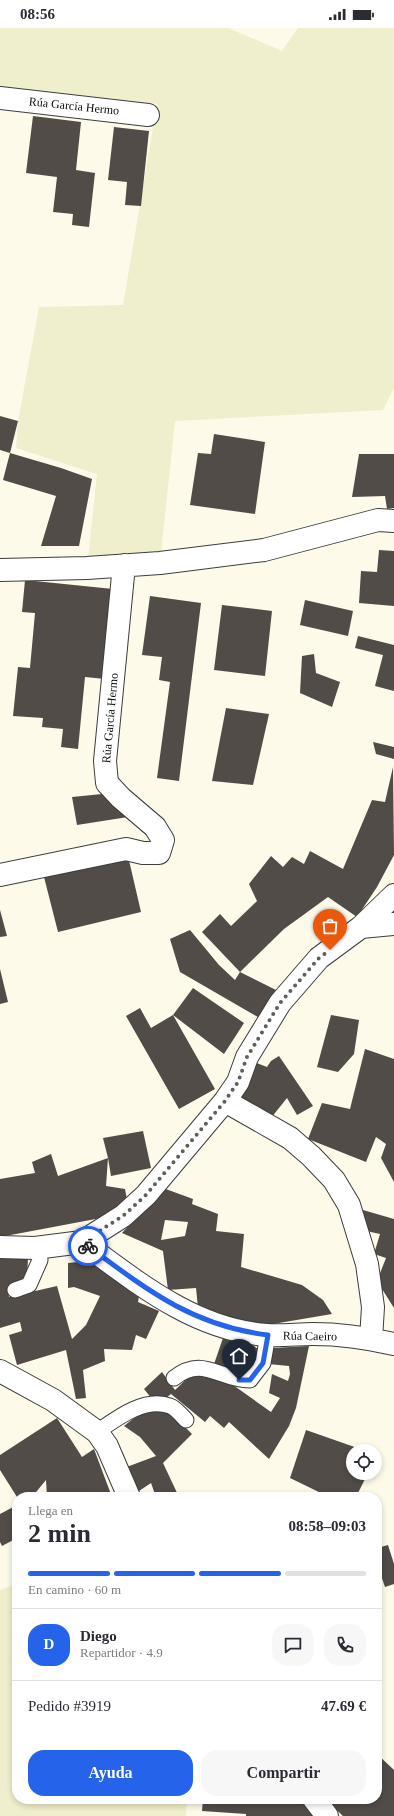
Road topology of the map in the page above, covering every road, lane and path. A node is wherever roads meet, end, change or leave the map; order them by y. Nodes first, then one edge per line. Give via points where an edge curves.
1 (0, 98) edge
2 (148, 115) dead end
3 (394, 521) edge
4 (124, 565) junction
5 (0, 570) edge
6 (0, 875) edge
7 (394, 895) edge
8 (394, 924) edge
9 (361, 927) junction
10 (225, 1101) junction
11 (82, 1242) junction
12 (0, 1247) edge
13 (38, 1247) junction
14 (15, 1290) dead end
15 (268, 1335) junction
16 (371, 1339) junction
17 (394, 1344) edge
18 (0, 1371) edge
19 (174, 1378) dead end
20 (186, 1420) dead end
21 (97, 1432) junction
22 (127, 1492) edge
23 (318, 1804) edge
24 (327, 1816) edge

1 - 2 street, Rúa García Hermo
3 - 4 street via 378,520 264,550
4 - 5 street
4 - 6 street, Rúa García Hermo via 105,761 107,783 155,827 163,840 159,853 126,849
7 - 9 street
8 - 9 street
9 - 10 street via 319,958 280,1003 247,1057 238,1082
10 - 11 street via 146,1195 123,1216
10 - 16 street via 290,1138 334,1180 349,1205 367,1264 373,1307
11 - 13 street
11 - 15 street, Rúa Caeiro via 149,1292 202,1320 243,1332
12 - 13 street
13 - 14 lane via 40,1260 30,1285
15 - 16 street, Rúa Caeiro via 314,1334
15 - 19 lane via 263,1363 250,1380 239,1380 198,1367 185,1369
16 - 17 street, Rúa Caeiro
18 - 21 street via 53,1400
20 - 21 lane via 171,1406 152,1403 129,1412
21 - 22 street via 107,1446
23 - 24 street

